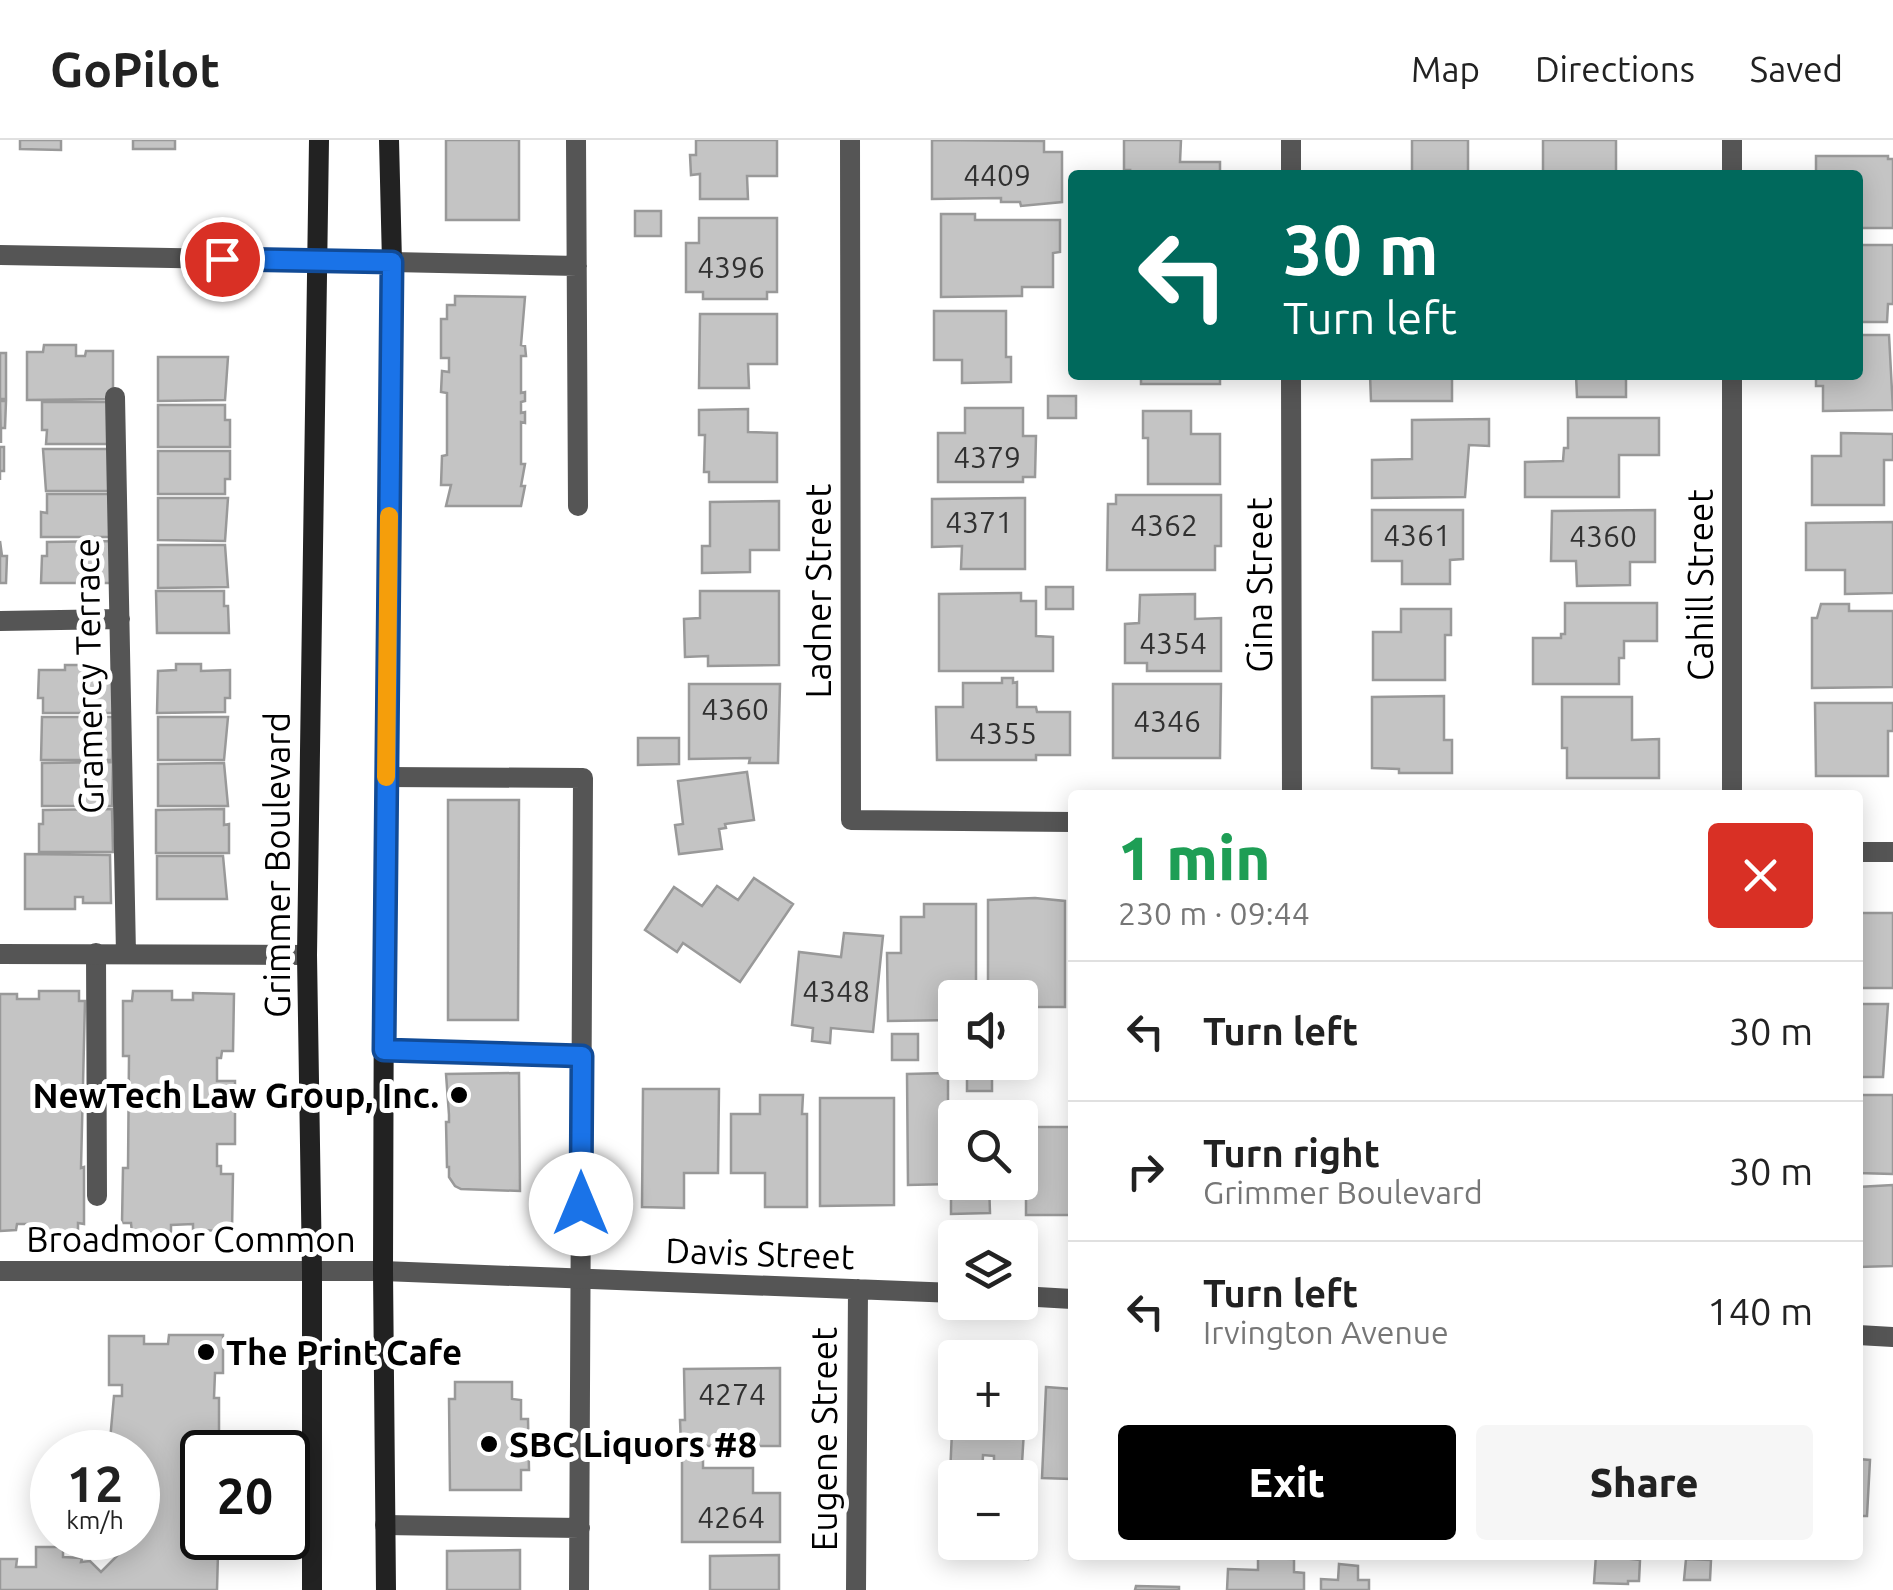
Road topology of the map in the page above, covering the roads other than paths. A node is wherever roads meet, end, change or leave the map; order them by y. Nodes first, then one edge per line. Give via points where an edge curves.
1 (319, 140) edge
2 (389, 140) edge
3 (576, 140) edge
4 (850, 140) edge
5 (1291, 140) edge
6 (1732, 140) edge
7 (1291, 170) edge
8 (1732, 170) edge
9 (0, 255) edge
10 (319, 260) junction
11 (392, 262) junction
12 (577, 266) junction
13 (1291, 380) edge
14 (1732, 380) edge
15 (115, 397) dead end
16 (578, 506) dead end
17 (120, 620) junction
18 (0, 621) edge
19 (386, 777) junction
20 (1292, 790) edge
21 (1732, 790) edge
22 (1068, 822) edge
23 (1863, 852) edge
24 (1893, 852) edge
25 (0, 954) edge
26 (96, 954) junction
27 (126, 954) junction
28 (307, 955) junction
29 (384, 1050) junction
30 (582, 1056) junction
31 (97, 1196) dead end
32 (0, 1271) edge
33 (312, 1271) junction
34 (383, 1271) junction
35 (580, 1279) junction
36 (858, 1289) junction
37 (938, 1292) edge
38 (1038, 1297) edge
39 (1068, 1298) edge
40 (1863, 1335) edge
41 (1893, 1337) edge
42 (386, 1524) junction
43 (580, 1528) junction
44 (312, 1590) edge
45 (386, 1590) edge
46 (579, 1590) edge
47 (856, 1590) edge

1 - 10 main road, Grimmer Boulevard
2 - 11 main road
3 - 12 street
4 - 22 street, Ladner Street via 851,820
5 - 7 street
6 - 8 street
9 - 10 street
10 - 11 street
10 - 28 main road, Grimmer Boulevard
11 - 12 street
11 - 19 main road
12 - 16 street
13 - 20 street, Gina Street
14 - 21 street, Cahill Street
15 - 17 street, Gramercy Terrace
17 - 18 street
17 - 27 street, Gramercy Terrace
19 - 29 main road
19 - 30 street via 583,778
23 - 24 street
25 - 26 street
26 - 27 street
26 - 31 street
27 - 28 street
28 - 33 main road, Grimmer Boulevard
29 - 30 street
29 - 34 main road
30 - 35 street
32 - 33 street, Broadmoor Common
33 - 34 street, Broadmoor Common
33 - 44 main road, Grimmer Boulevard
34 - 35 street, Davis Street
34 - 42 main road
35 - 36 street, Davis Street
35 - 43 street
36 - 37 street, Davis Street
36 - 47 street, Eugene Street
38 - 39 street
40 - 41 street
42 - 43 street
42 - 45 main road
43 - 46 street

